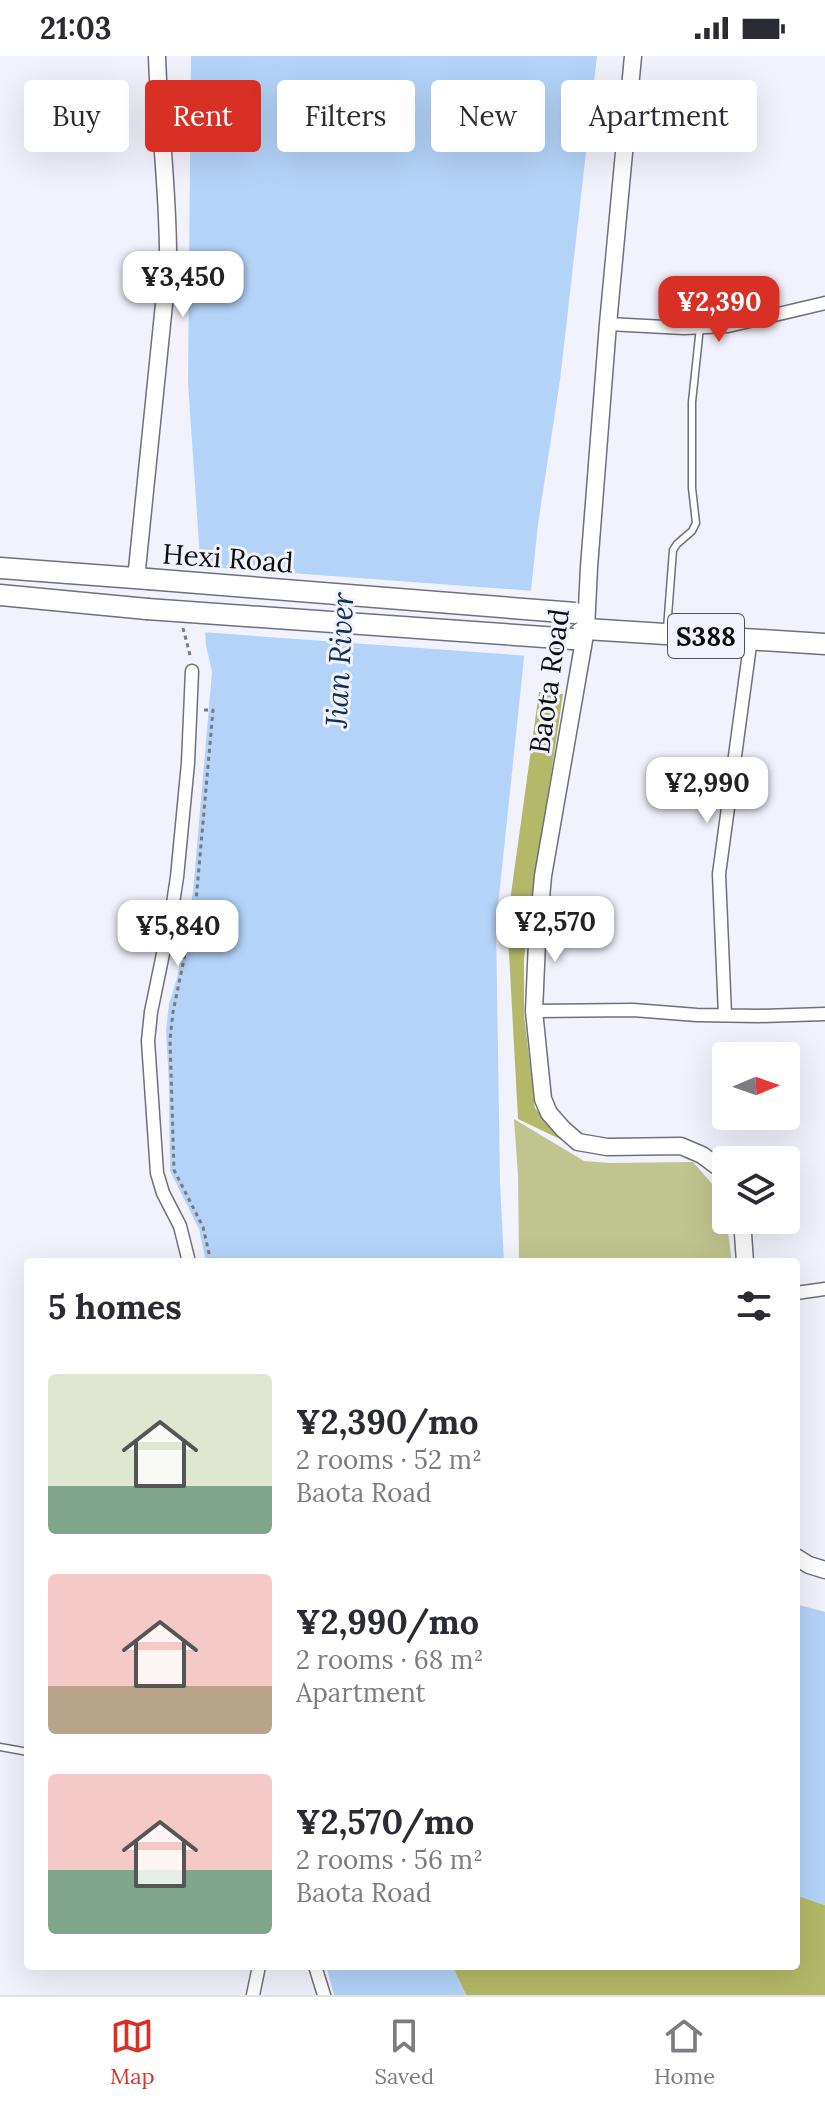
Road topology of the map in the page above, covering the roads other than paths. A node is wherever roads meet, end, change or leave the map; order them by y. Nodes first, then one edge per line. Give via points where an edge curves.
1 (157, 56) edge
2 (633, 56) edge
3 (825, 303) edge
4 (608, 324) junction
5 (700, 327) junction
6 (0, 568) edge
7 (142, 579) junction
8 (0, 595) edge
9 (578, 627) junction
10 (667, 633) junction
11 (751, 638) junction
12 (825, 644) edge
13 (192, 671) dead end
14 (534, 1011) junction
15 (825, 1014) edge
16 (725, 1015) junction
17 (712, 1162) edge
18 (743, 1234) edge
19 (188, 1258) edge
20 (745, 1258) edge
21 (825, 1289) edge
22 (800, 1292) edge
23 (800, 1559) edge
24 (825, 1570) edge
25 (0, 1747) edge
26 (24, 1751) edge
27 (258, 1970) edge
28 (316, 1970) edge
29 (253, 1995) edge
30 (324, 1995) edge

1 - 7 street via 169,231
2 - 4 street, Baota Road
3 - 5 street via 728,326
4 - 5 street
4 - 9 street, Baota Road via 589,567
5 - 10 lane via 692,402 696,523 673,550
6 - 7 main road, Hexi Road / S388
7 - 9 main road, Hexi Road / S388, bridge
8 - 9 main road, Hexi Road / S388, bridge via 147,609
9 - 10 main road, Hexi Road / S388
9 - 14 street, Baota Road via 543,876
10 - 11 main road, Hexi Road / S388
11 - 12 main road, Hexi Road / S388
11 - 16 street via 719,874
13 - 19 street via 175,887 148,1048 157,1173
14 - 16 street
14 - 17 street, Baota Road via 543,1099 549,1113 578,1142 681,1146
15 - 16 street
18 - 20 street
21 - 22 street
23 - 24 street
25 - 26 lane
27 - 29 street
28 - 30 street

